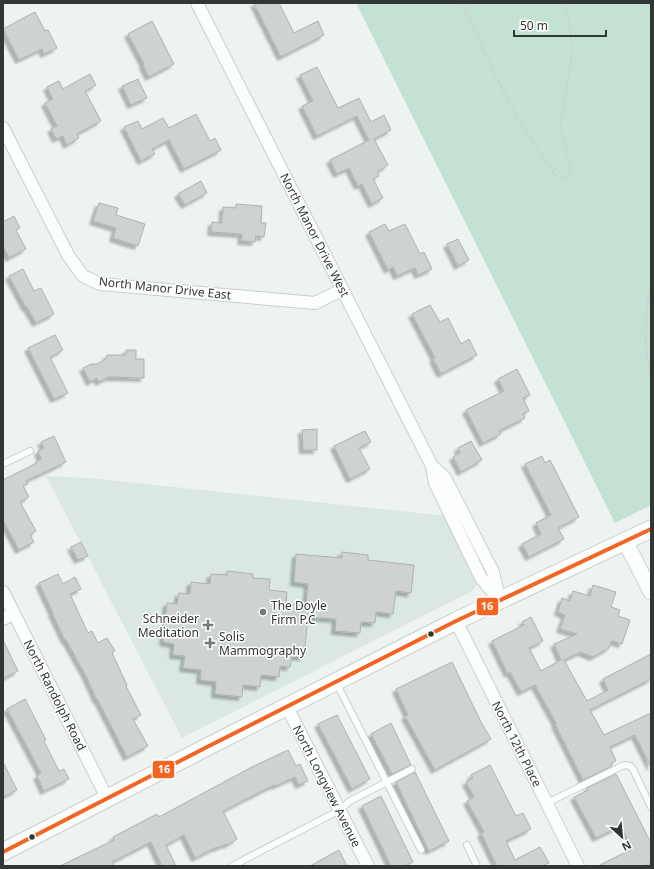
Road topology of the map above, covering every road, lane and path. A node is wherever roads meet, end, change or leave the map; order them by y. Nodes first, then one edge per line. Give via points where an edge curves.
1 (198, 3) edge
2 (463, 3) edge
3 (563, 3) edge
4 (3, 128) edge
5 (651, 287) edge
6 (342, 290) junction
7 (651, 376) edge
8 (30, 451) dead end
9 (3, 464) edge
10 (651, 529) edge
11 (626, 541) junction
12 (3, 592) edge
13 (651, 592) edge
14 (500, 600) junction
15 (14, 613) junction
16 (3, 619) edge
17 (456, 621) junction
18 (336, 682) junction
19 (287, 707) junction
20 (412, 769) dead end
21 (387, 782) junction
22 (107, 798) junction
23 (547, 804) junction
24 (651, 807) edge
25 (340, 810) junction
26 (467, 845) dead end
27 (421, 850) dead end
28 (3, 852) edge
29 (232, 866) edge
30 (368, 866) edge
31 (478, 866) edge
32 (578, 866) edge

1 - 6 street, North Manor Drive West
2 - 3 path via 514,111 556,176 564,179 571,172 571,168 560,127 571,61 571,44 569,23
4 - 6 street, North Manor Drive East via 68,255 83,276 100,284 315,303
5 - 7 path via 647,303 646,339
6 - 14 street, North Manor Drive West via 432,466 435,483 493,572
8 - 9 lane
10 - 11 main road
11 - 13 street
11 - 14 main road
12 - 15 street, North Randolph Road
14 - 17 main road
15 - 16 street
15 - 22 street, North Randolph Road
17 - 18 main road
17 - 23 street, North 12th Place
18 - 19 main road
18 - 21 lane
19 - 22 main road
19 - 25 street, North Longview Avenue
20 - 21 lane
21 - 25 lane via 350,801
21 - 27 lane
22 - 28 main road
23 - 24 lane via 626,765 633,769
23 - 32 street, North 12th Place
25 - 29 lane
25 - 30 street, North Longview Avenue
26 - 31 lane

